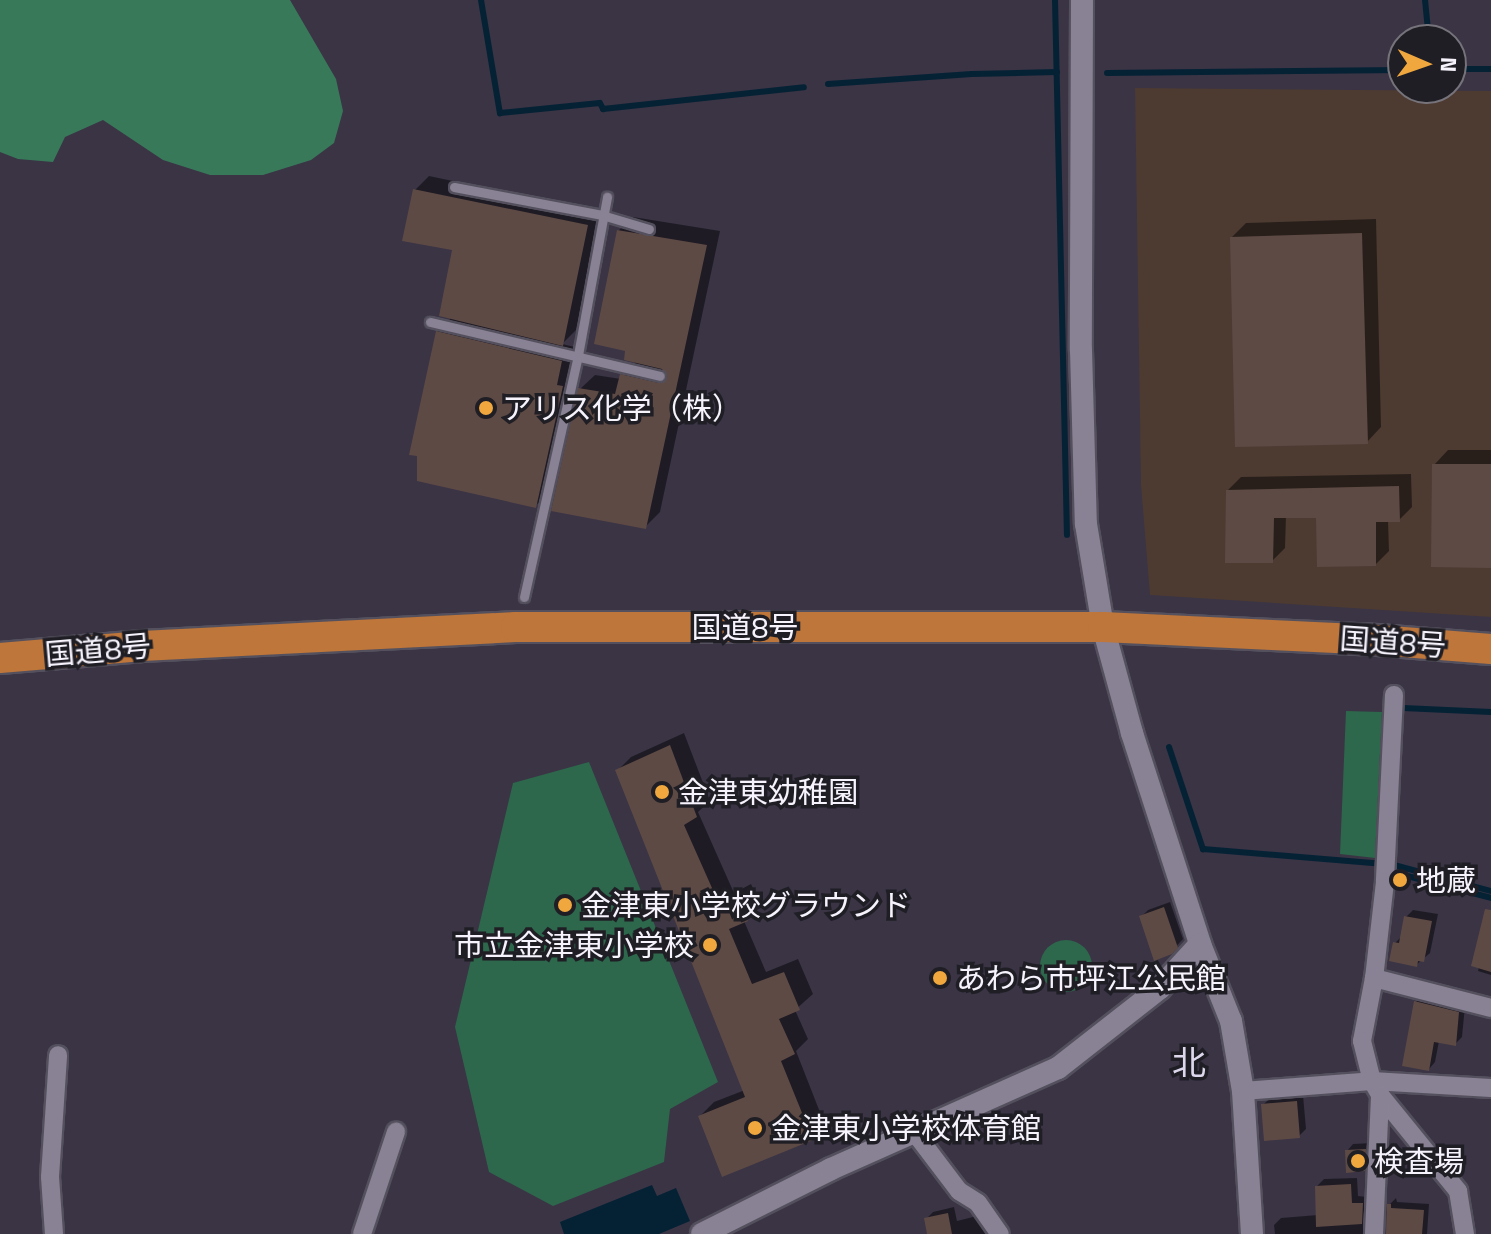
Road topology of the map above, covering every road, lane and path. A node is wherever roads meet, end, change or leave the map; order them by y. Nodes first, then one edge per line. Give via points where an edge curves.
1 (1082, 0) edge
2 (454, 187) dead end
3 (607, 197) dead end
4 (602, 215) junction
5 (649, 229) dead end
6 (430, 322) dead end
7 (578, 355) junction
8 (660, 376) dead end
9 (524, 597) dead end
10 (1103, 627) junction
11 (1491, 649) edge
12 (0, 658) edge
13 (1394, 695) dead end
14 (1200, 944) junction
15 (1374, 978) junction
16 (1491, 1008) edge
17 (58, 1055) dead end
18 (1376, 1088) junction
19 (1491, 1088) edge
20 (1243, 1091) junction
21 (396, 1132) dead end
22 (915, 1133) junction
23 (54, 1234) edge
24 (362, 1234) edge
25 (702, 1234) edge
26 (1000, 1234) edge
27 (1252, 1234) edge
28 (1374, 1234) edge
29 (1465, 1234) edge

1 - 10 street via 1086,524
2 - 4 lane
3 - 4 lane
4 - 5 lane
4 - 7 lane
6 - 7 lane
7 - 8 lane
7 - 9 lane
10 - 11 highway, 国道8号
10 - 12 highway, 国道8号 via 516,627
10 - 14 street
13 - 15 street via 1385,882
14 - 20 street via 1231,1021
14 - 22 street via 1160,988 1058,1068
15 - 16 street
15 - 18 street via 1362,1041
17 - 23 street via 50,1177
18 - 19 street
18 - 20 street
18 - 28 street
18 - 29 street via 1458,1191
20 - 27 street
21 - 24 street
22 - 25 street
22 - 26 street

